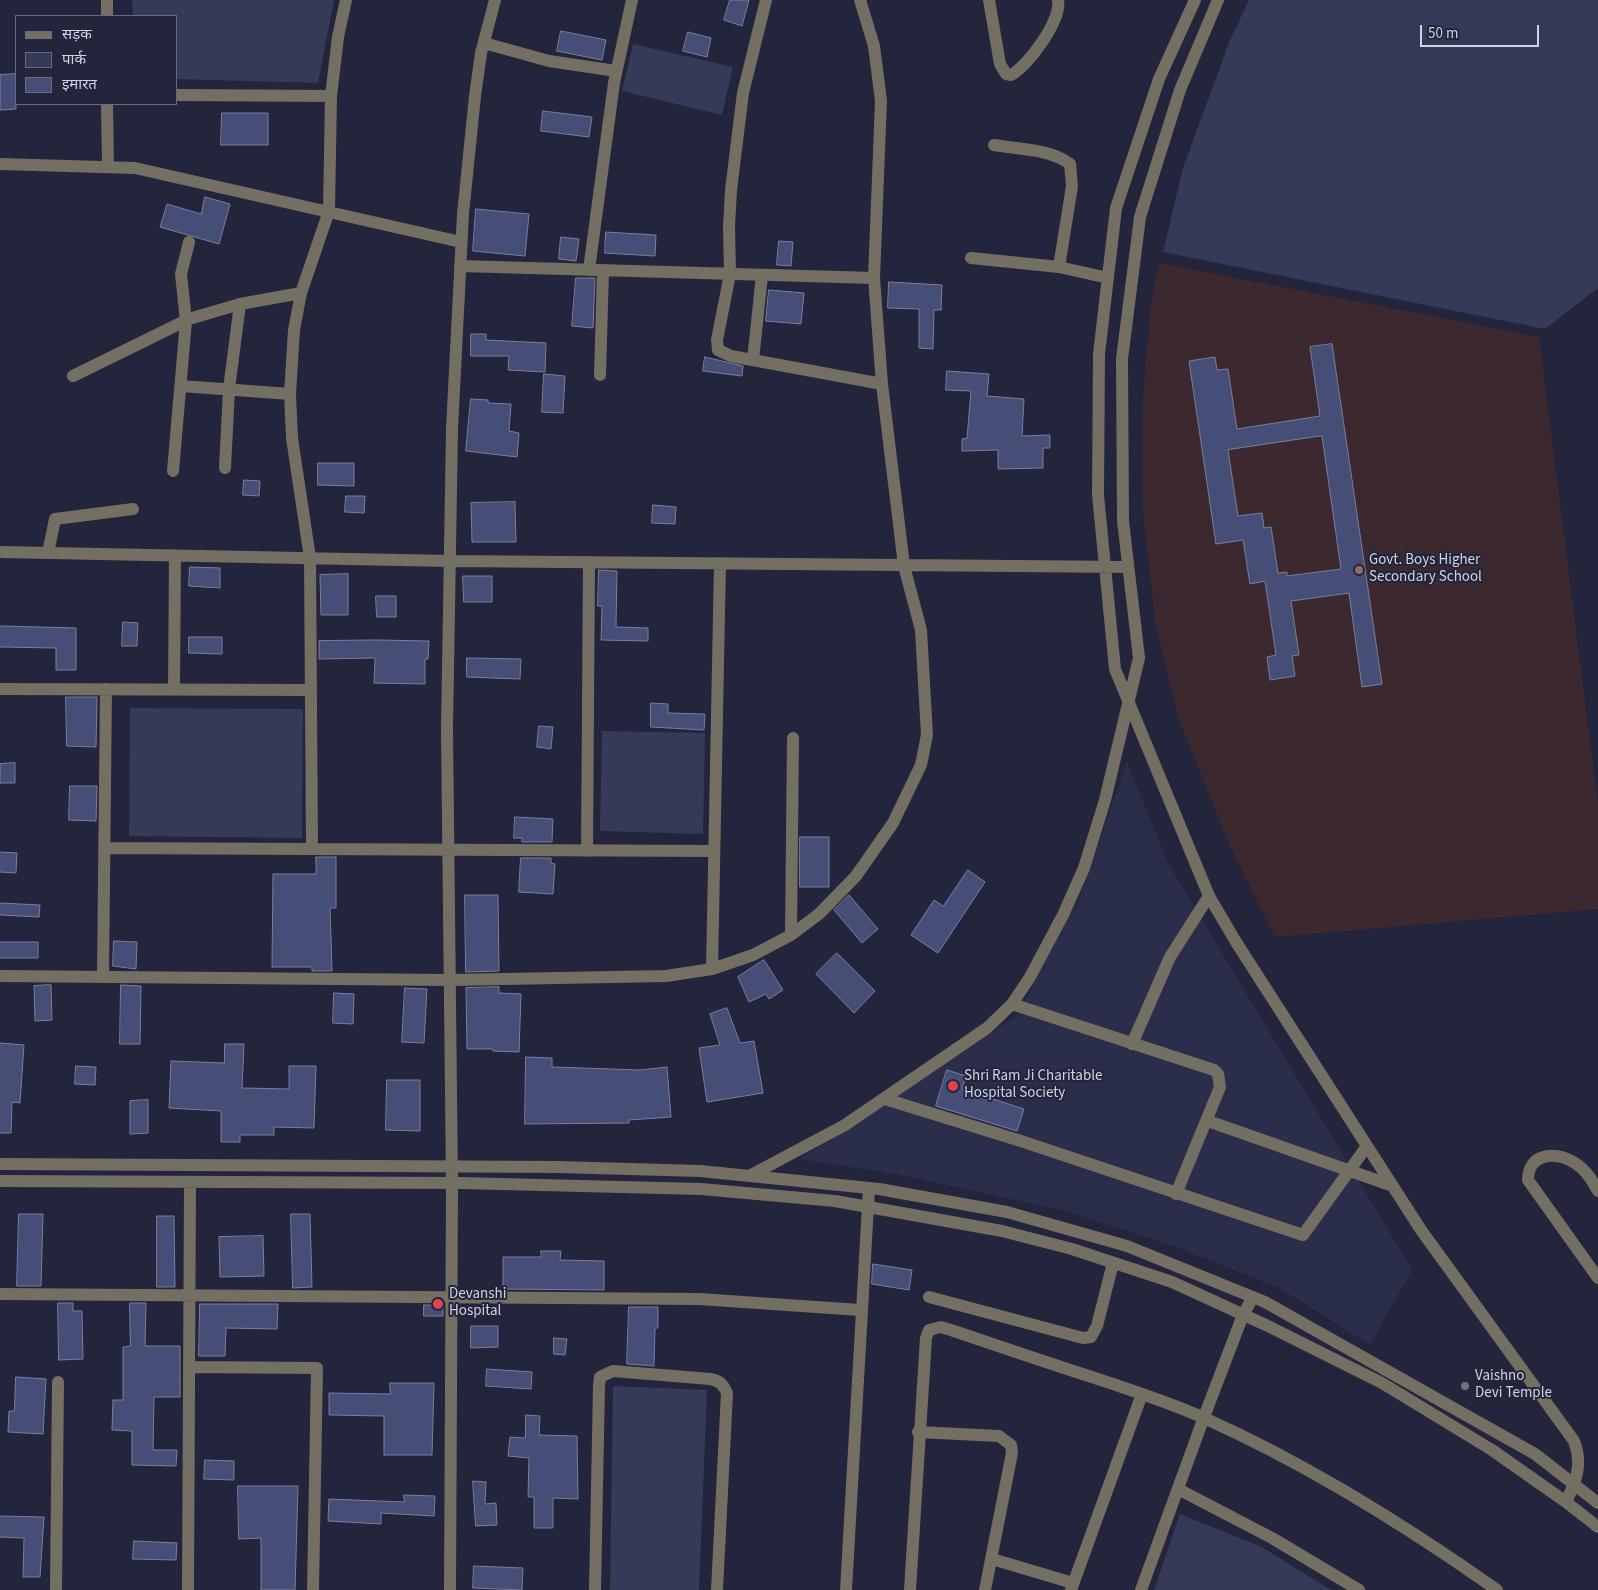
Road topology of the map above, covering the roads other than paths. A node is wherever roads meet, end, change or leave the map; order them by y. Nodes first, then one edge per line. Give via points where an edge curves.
1 (107, 0) edge
2 (346, 0) edge
3 (495, 0) edge
4 (632, 0) edge
5 (766, 0) edge
6 (860, 0) edge
7 (990, 0) edge
8 (1058, 0) edge
9 (1195, 0) edge
10 (1216, 5) edge
11 (107, 15) edge
12 (484, 43) junction
13 (616, 71) junction
14 (178, 95) edge
15 (332, 96) junction
16 (107, 105) edge
17 (994, 145) dead end
18 (0, 164) edge
19 (108, 167) junction
20 (329, 211) junction
21 (188, 242) dead end
22 (462, 242) junction
23 (972, 258) dead end
24 (460, 266) junction
25 (1059, 268) junction
26 (589, 270) junction
27 (603, 270) junction
28 (730, 274) junction
29 (762, 275) junction
30 (874, 278) junction
31 (1108, 278) junction
32 (301, 293) junction
33 (240, 304) junction
34 (186, 321) junction
35 (753, 360) junction
36 (600, 375) dead end
37 (73, 376) dead end
38 (882, 384) junction
39 (181, 386) junction
40 (229, 389) junction
41 (290, 394) junction
42 (225, 468) dead end
43 (173, 471) dead end
44 (133, 509) dead end
45 (0, 552) edge
46 (48, 553) junction
47 (174, 556) junction
48 (310, 558) junction
49 (450, 561) junction
50 (589, 562) junction
51 (720, 563) junction
52 (904, 566) junction
53 (1104, 566) junction
54 (1127, 566) junction
55 (0, 688) edge
56 (106, 689) junction
57 (174, 689) junction
58 (311, 690) junction
59 (1128, 707) junction
60 (793, 738) dead end
61 (104, 848) junction
62 (312, 849) junction
63 (448, 850) junction
64 (588, 851) junction
65 (714, 851) junction
66 (1209, 896) junction
67 (791, 935) junction
68 (712, 969) junction
69 (0, 976) edge
70 (103, 977) junction
71 (450, 980) junction
72 (1012, 1004) junction
73 (1132, 1044) junction
74 (885, 1100) junction
75 (1208, 1121) junction
76 (1367, 1146) junction
77 (0, 1164) edge
78 (452, 1166) junction
79 (1348, 1170) junction
80 (750, 1176) junction
81 (0, 1181) edge
82 (190, 1183) junction
83 (452, 1184) junction
84 (1393, 1186) junction
85 (869, 1188) junction
86 (723, 1191) junction
87 (1598, 1191) edge
88 (1176, 1194) junction
89 (867, 1207) junction
90 (1113, 1263) junction
91 (1598, 1278) edge
92 (0, 1294) edge
93 (190, 1294) junction
94 (452, 1296) junction
95 (930, 1296) dead end
96 (1253, 1297) junction
97 (860, 1310) junction
98 (1243, 1315) junction
99 (190, 1367) junction
100 (58, 1382) dead end
101 (1142, 1394) junction
102 (1204, 1417) junction
103 (918, 1432) junction
104 (1574, 1484) junction
105 (1178, 1489) junction
106 (1566, 1502) junction
107 (1598, 1503) edge
108 (1598, 1527) edge
109 (992, 1559) junction
110 (1072, 1587) edge
111 (56, 1590) edge
112 (188, 1590) edge
113 (313, 1590) edge
114 (450, 1590) edge
115 (595, 1590) edge
116 (717, 1590) edge
117 (846, 1590) edge
118 (910, 1590) edge
119 (985, 1590) edge
120 (1141, 1590) edge
121 (1359, 1590) edge
122 (1496, 1590) edge

1 - 11 street
2 - 15 street via 338,37
3 - 12 street
4 - 13 street
5 - 28 street via 743,93 737,137 729,227
6 - 30 street via 874,46 881,100
7 - 8 street via 1000,64 1006,74 1012,75 1029,60 1045,37 1057,12
9 - 10 street
9 - 31 street via 1159,79 1116,208
10 - 54 street via 1180,90 1140,217 1122,359 1123,521
12 - 13 street via 549,61
12 - 22 street via 475,96
13 - 26 street
14 - 15 street
15 - 20 street
16 - 19 street
17 - 25 street via 1052,155 1070,164 1072,186
18 - 19 street
19 - 20 street via 154,172
20 - 22 street
20 - 32 street
21 - 34 street via 181,274
22 - 24 street
23 - 25 street
24 - 26 street
24 - 49 street
25 - 31 street
26 - 27 street
27 - 28 street
27 - 36 street
28 - 29 street
28 - 35 street via 717,340 718,350
29 - 30 street
29 - 35 street
30 - 38 street
31 - 53 street via 1099,354 1098,495
32 - 33 street
32 - 41 street via 294,330
33 - 34 street
33 - 40 street
34 - 37 street
34 - 39 street
35 - 38 street
38 - 52 street
39 - 40 street
39 - 43 street
40 - 41 street
40 - 42 street
41 - 48 street via 292,438
44 - 46 street via 58,518
45 - 46 street
46 - 47 street
47 - 48 street
47 - 57 street
48 - 49 street
48 - 58 street
49 - 50 street
49 - 63 street
50 - 51 street
50 - 64 street
51 - 52 street
51 - 65 street
52 - 53 street
52 - 67 street via 921,630 927,735 921,765 893,824 870,858 819,914
53 - 54 street
53 - 59 street via 1114,669
54 - 59 street via 1139,658
55 - 56 street
56 - 57 street
56 - 61 street
57 - 58 street
58 - 62 street
59 - 66 street
59 - 72 street via 1084,868 1063,915
60 - 67 street
61 - 62 street
61 - 70 street
62 - 63 street
63 - 64 street
63 - 71 street
64 - 65 street
65 - 68 street
66 - 73 street via 1170,957
66 - 76 street
67 - 68 street via 753,955
68 - 71 street via 666,976
69 - 70 street
70 - 71 street
71 - 78 street
72 - 73 street
72 - 74 street via 975,1037
73 - 75 street via 1218,1074 1220,1086
74 - 80 street
74 - 88 street via 1024,1142
75 - 79 street
75 - 88 street
76 - 79 street
76 - 84 street
77 - 78 street
78 - 80 street via 700,1171
78 - 83 street
79 - 84 street
79 - 88 street via 1303,1235
80 - 85 street
80 - 86 street
81 - 82 street
82 - 83 street
82 - 93 street
83 - 86 street
83 - 94 street
84 - 104 street via 1421,1230 1574,1441 1580,1465
85 - 89 street
85 - 96 street via 1033,1219 1127,1246
86 - 89 street
87 - 91 street via 1588,1175 1575,1164 1552,1154 1536,1160 1528,1171 1528,1180
89 - 90 street via 1002,1231
89 - 97 street
90 - 95 street via 1097,1326 1090,1337 1083,1338
90 - 98 street via 1172,1282
92 - 93 street
93 - 94 street
93 - 99 street
94 - 97 street via 699,1299
94 - 114 street
96 - 98 street
96 - 104 street via 1535,1454
97 - 117 street
98 - 102 street
98 - 106 street via 1382,1382 1492,1450
99 - 112 street
99 - 113 street via 317,1368
100 - 111 street
101 - 102 street
101 - 103 street via 934,1327 926,1338
101 - 110 street
102 - 105 street
102 - 122 street via 1366,1504
103 - 109 street via 999,1436 1011,1445
103 - 118 street
104 - 106 street
104 - 107 street
105 - 120 street
105 - 121 street via 1272,1538
106 - 108 street
109 - 110 street
109 - 119 street
115 - 116 street via 599,1386 600,1377 613,1371 710,1379 724,1385 727,1393

